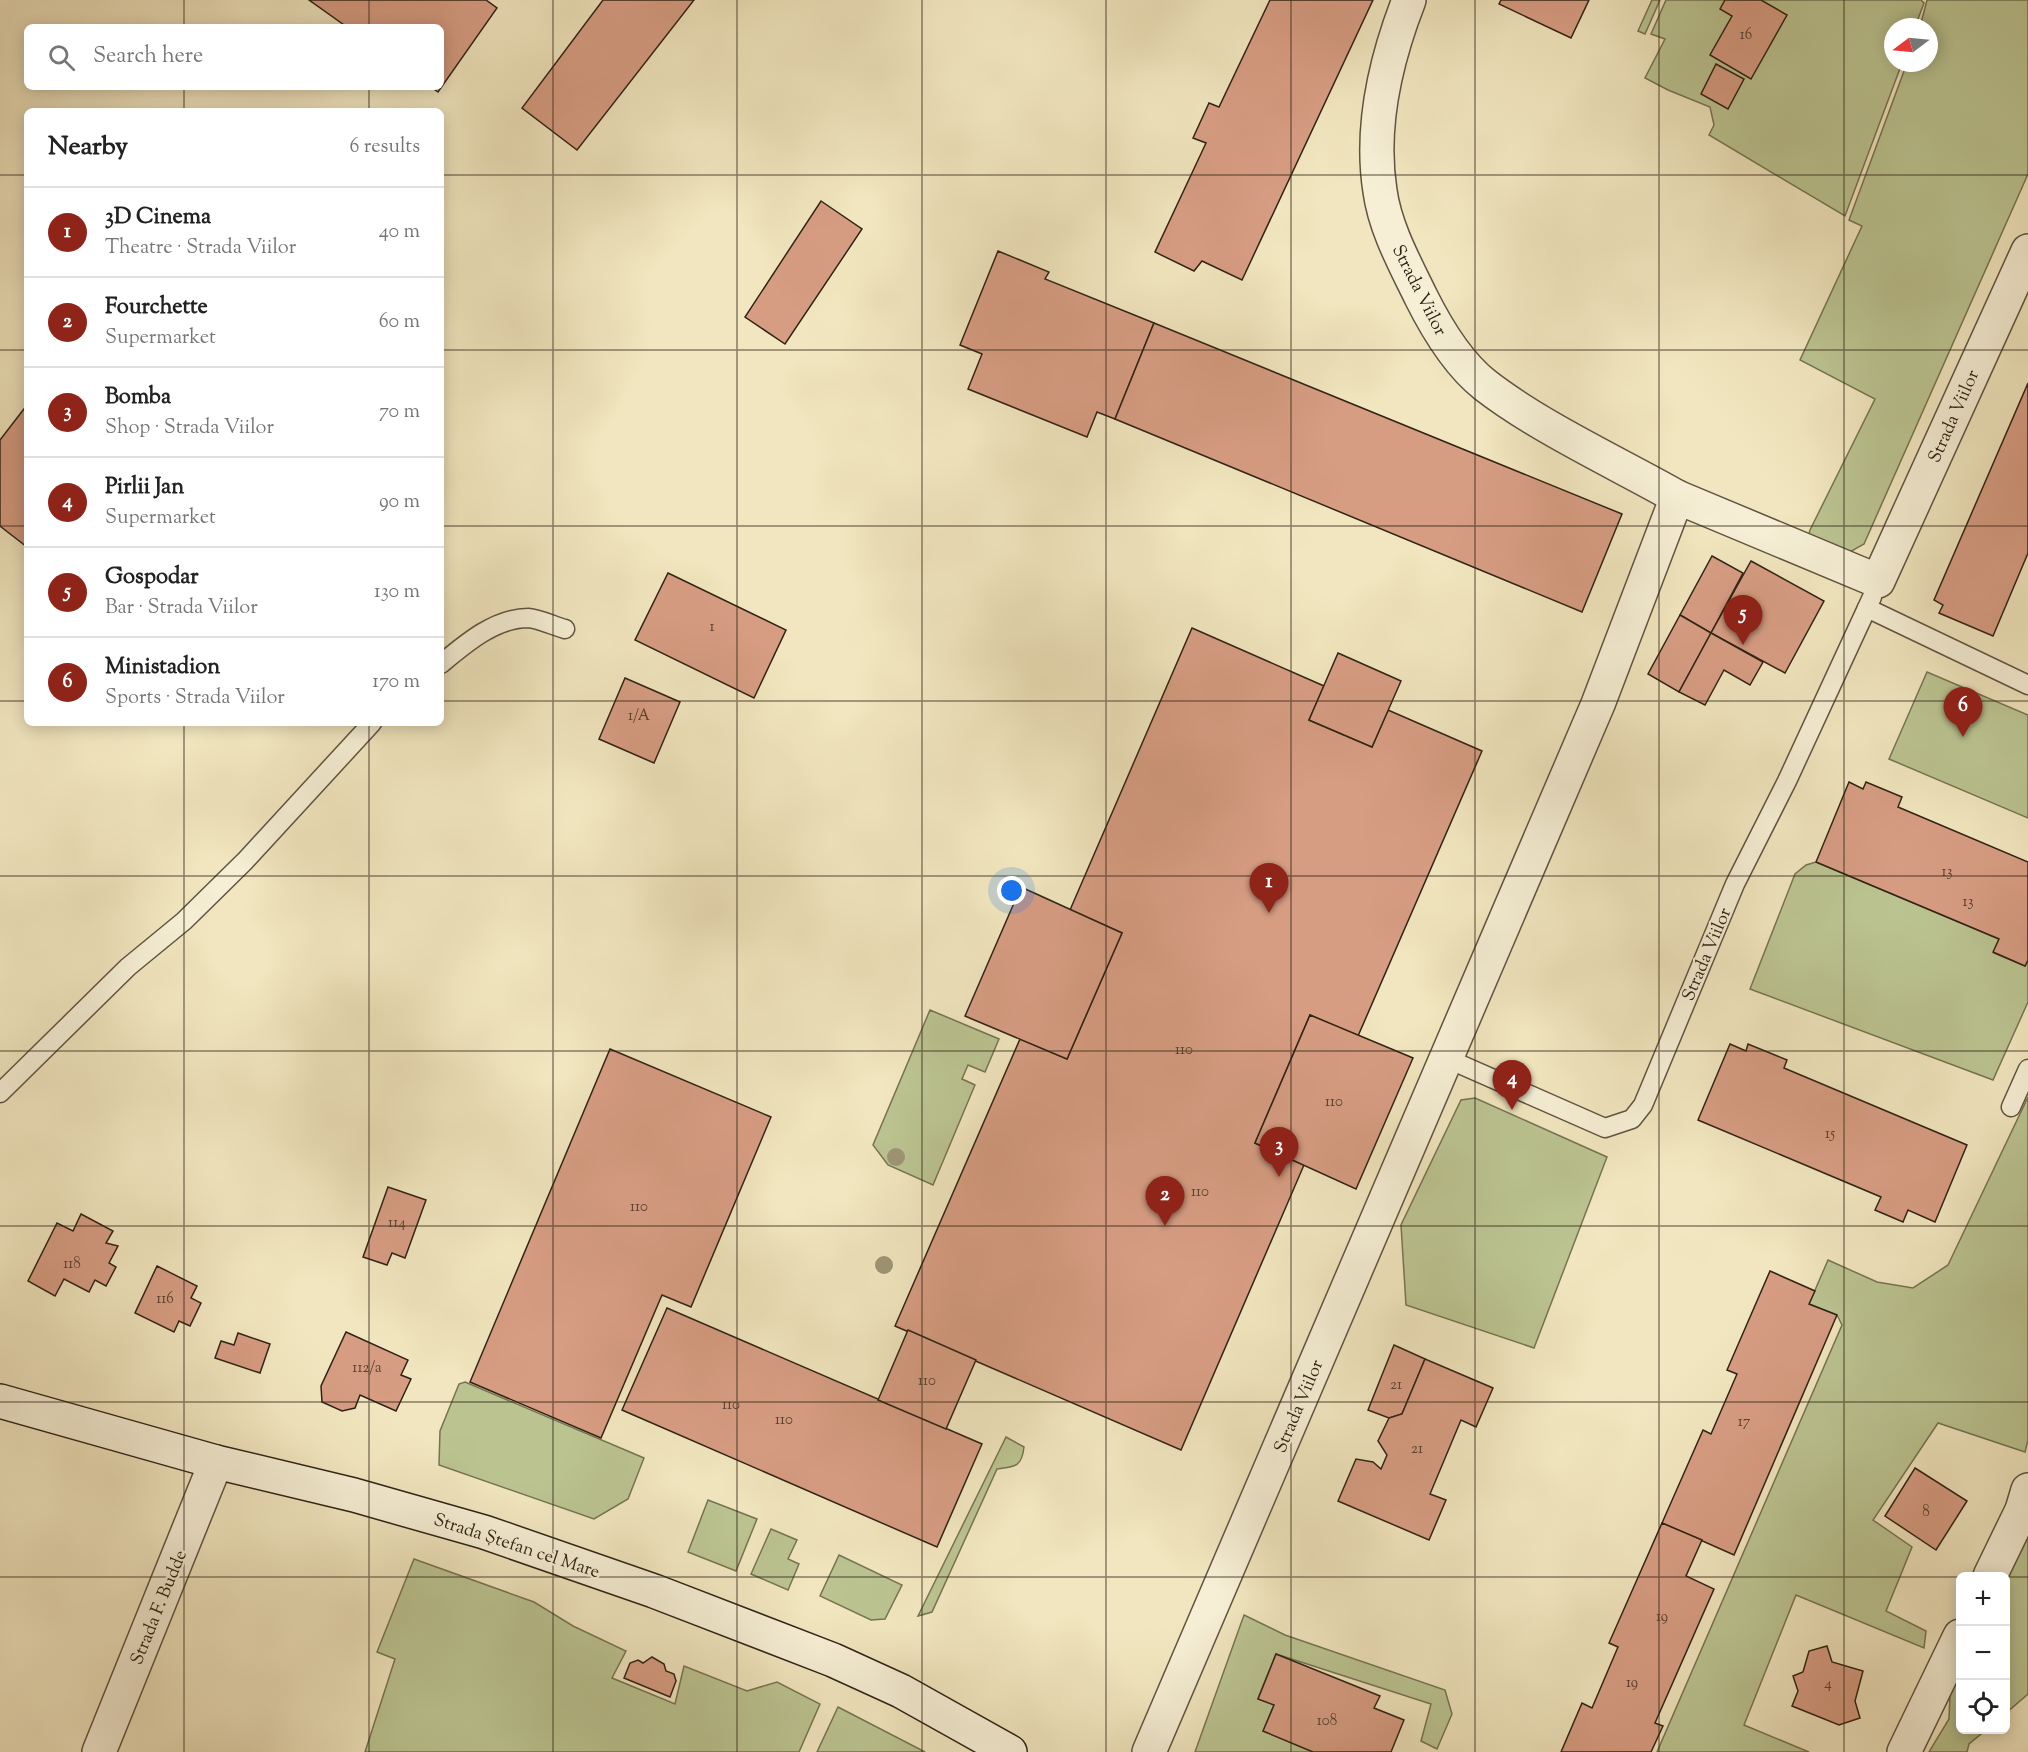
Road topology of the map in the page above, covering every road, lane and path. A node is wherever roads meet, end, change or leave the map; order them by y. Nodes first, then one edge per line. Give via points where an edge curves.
1 (1409, 0) edge
2 (2028, 251) edge
3 (1677, 497) junction
4 (1873, 595) junction
5 (565, 629) dead end
6 (444, 662) edge
7 (2028, 685) edge
8 (369, 726) edge
9 (1448, 1059) junction
10 (2028, 1069) edge
11 (0, 1093) edge
12 (2011, 1107) dead end
13 (0, 1401) edge
14 (216, 1462) junction
15 (2028, 1490) edge
16 (1992, 1572) edge
17 (1956, 1644) edge
18 (99, 1752) edge
19 (1010, 1752) edge
20 (1149, 1752) edge
21 (1904, 1752) edge

1 - 3 street, Strada Viilor via 1393,41 1378,123 1380,192 1398,251 1440,334 1483,384
2 - 4 street, Strada Viilor
3 - 4 street, Strada Viilor
3 - 9 street, Strada Viilor via 1598,704
4 - 7 lane, Strada Viilor
4 - 9 lane, Strada Viilor via 1735,884 1643,1105 1632,1119 1605,1128
5 - 6 lane via 528,618 501,625 477,634
8 - 11 lane via 245,861 184,921 128,967
9 - 20 street, Strada Viilor
10 - 12 lane
13 - 14 street, Strada Ștefan cel Mare
14 - 18 street, Strada F. Budde
14 - 19 street, Strada Ștefan cel Mare via 484,1532 654,1591 833,1660 901,1691
15 - 16 street
17 - 21 street

